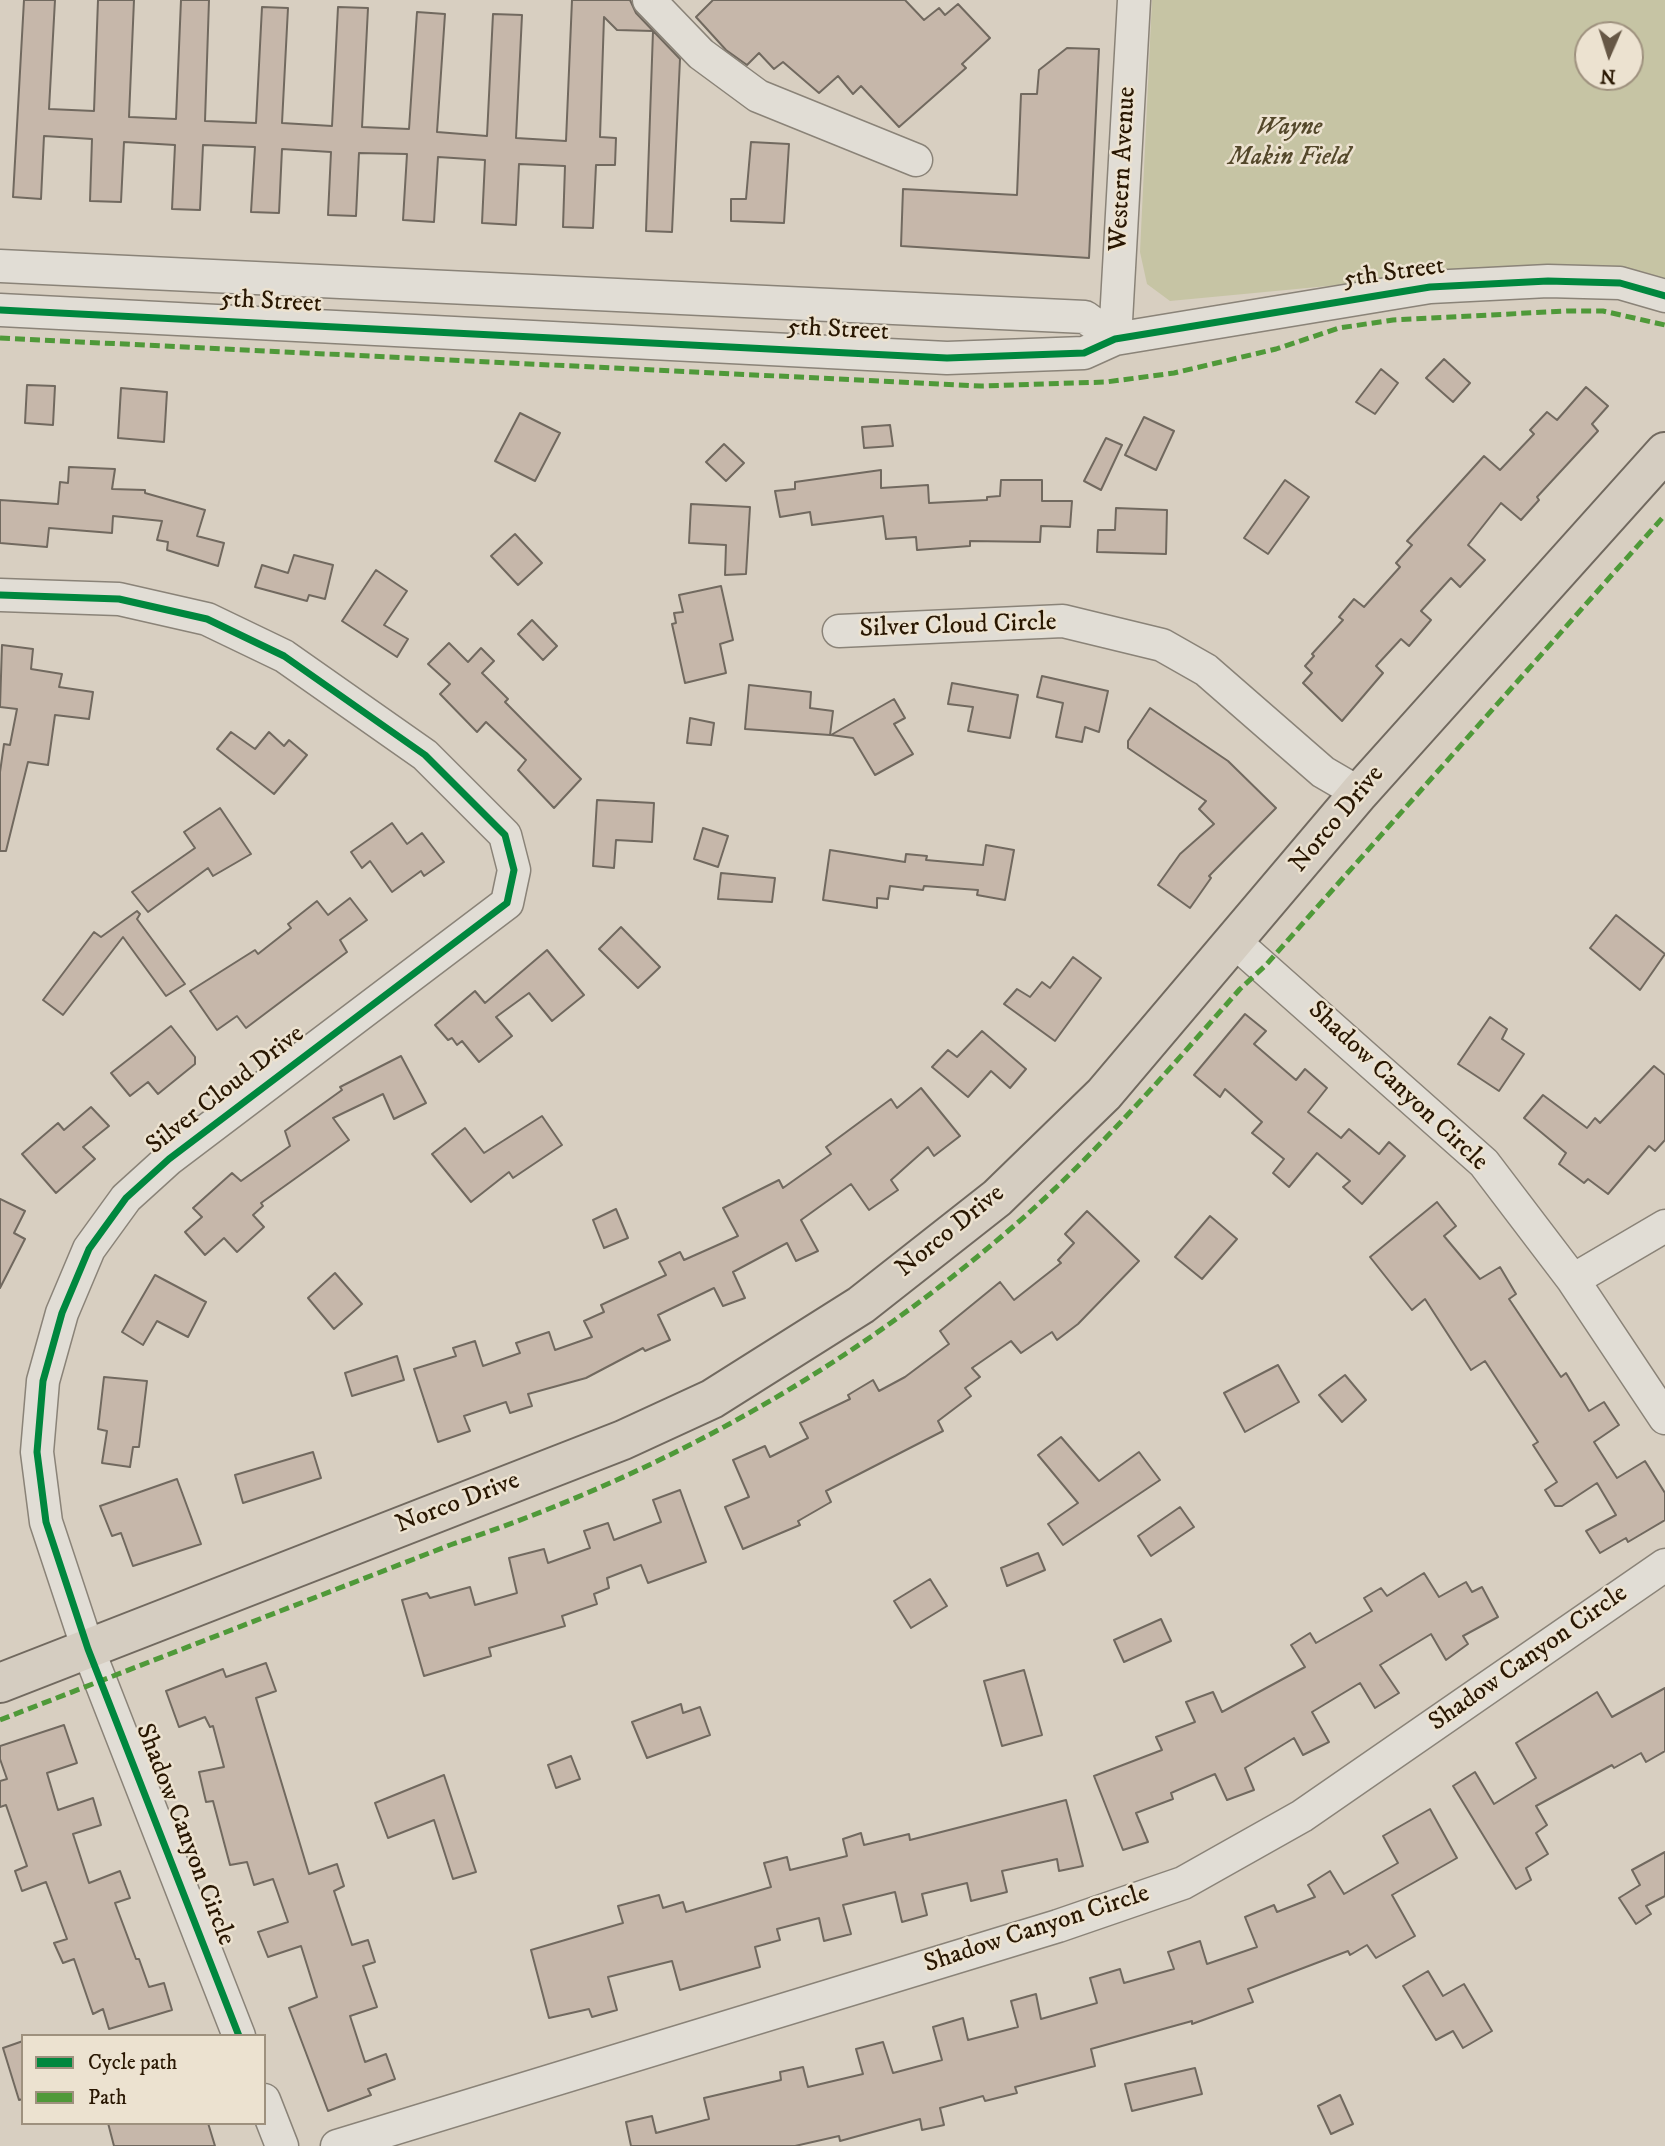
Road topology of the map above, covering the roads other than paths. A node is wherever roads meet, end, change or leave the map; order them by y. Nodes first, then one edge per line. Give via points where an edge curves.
1 (649, 0) edge
2 (1134, 0) edge
3 (916, 160) dead end
4 (0, 266) edge
5 (1665, 296) edge
6 (0, 310) edge
7 (1115, 339) junction
8 (1665, 452) edge
9 (0, 595) edge
10 (839, 631) dead end
11 (1359, 793) junction
12 (1235, 942) junction
13 (1665, 1226) edge
14 (1573, 1280) junction
15 (1665, 1418) edge
16 (1665, 1565) edge
17 (88, 1649) junction
18 (0, 1683) edge
19 (238, 2034) edge
20 (266, 2105) edge
21 (282, 2146) edge
22 (337, 2146) edge

1 - 3 street via 701,54 758,96
2 - 7 street, Western Avenue
4 - 7 street, 5th Street via 1085,317
5 - 7 street, 5th Street via 1620,283 1548,281 1430,287
6 - 7 street, 5th Street via 947,358 1084,353
8 - 11 main road, Norco Drive
9 - 17 street, Silver Cloud Drive via 119,599 207,619 284,656 425,755 505,835 514,870 507,904 169,1159 127,1198 89,1249 62,1313 43,1381 37,1452 46,1522
10 - 11 street, Silver Cloud Circle via 1063,621 1162,645 1206,670 1323,772
11 - 12 main road, Norco Drive
12 - 14 street, Shadow Canyon Circle via 1484,1163
12 - 17 main road, Norco Drive via 1104,1094 997,1198 861,1305 712,1399 623,1440
13 - 14 street
14 - 15 street, Shadow Canyon Circle
16 - 22 street, Shadow Canyon Circle via 1302,1816 1183,1884
17 - 18 main road, Norco Drive
17 - 19 street, Shadow Canyon Circle
20 - 21 street

